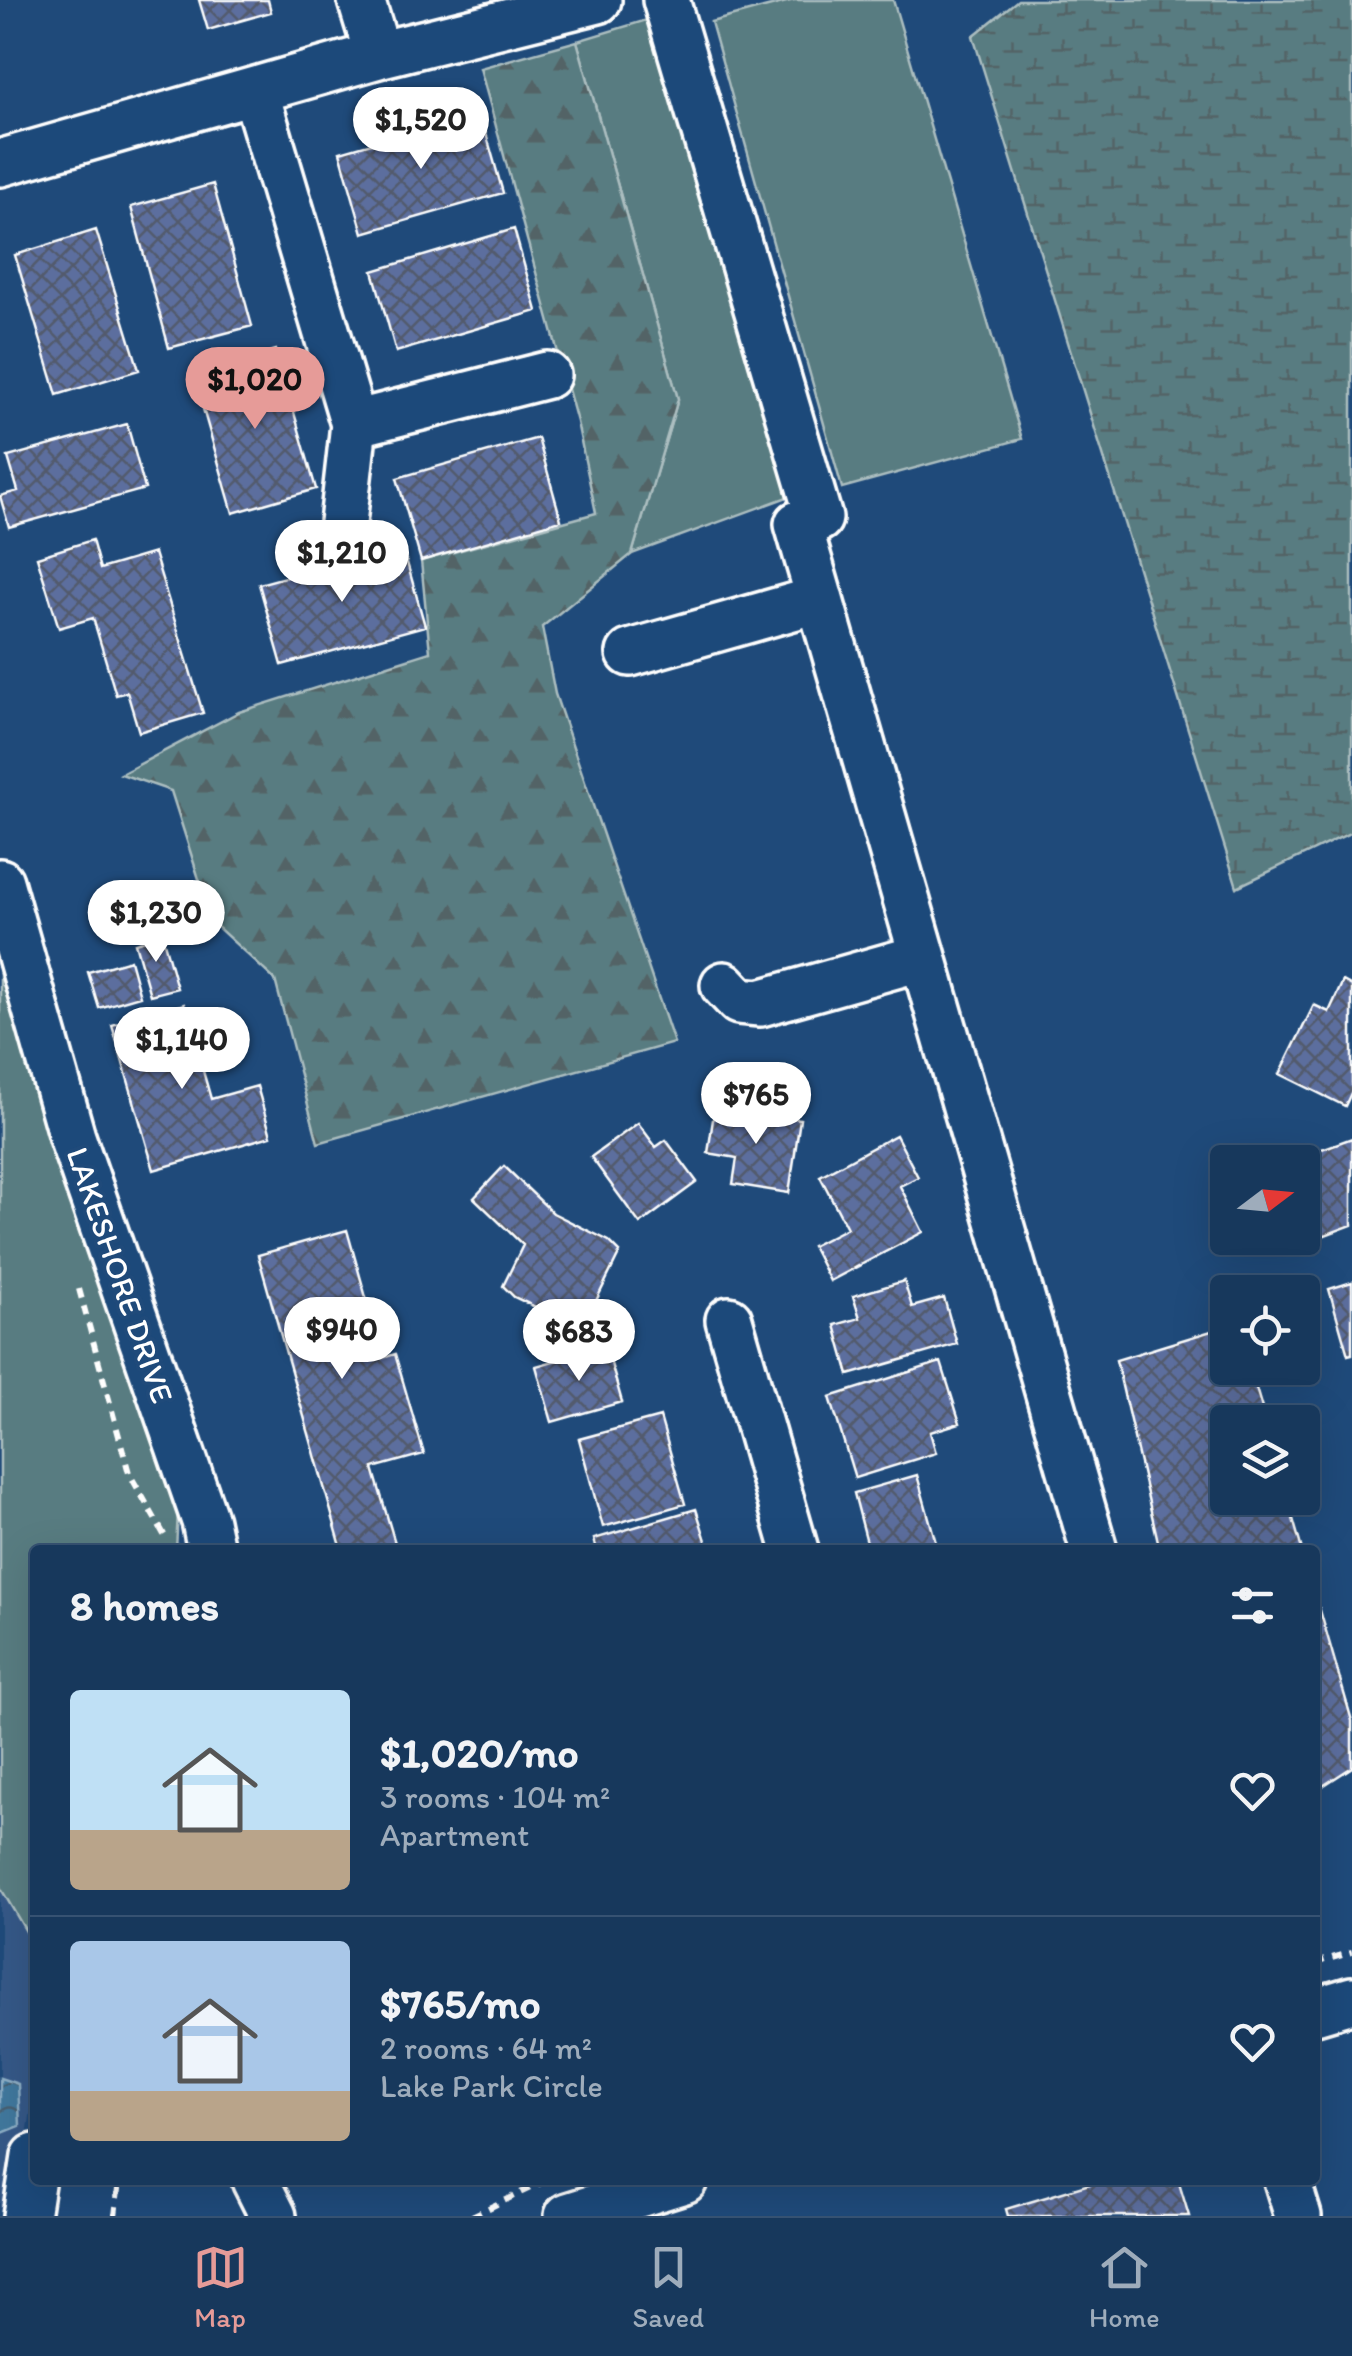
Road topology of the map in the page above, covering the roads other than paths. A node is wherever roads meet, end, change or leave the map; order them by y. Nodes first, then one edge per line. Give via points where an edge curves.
1 (361, 0) edge
2 (598, 0) edge
3 (666, 0) edge
4 (378, 56) junction
5 (254, 91) junction
6 (0, 163) edge
7 (547, 374) dead end
8 (354, 424) junction
9 (342, 532) dead end
10 (820, 598) junction
11 (630, 653) dead end
12 (0, 882) edge
13 (923, 957) junction
14 (724, 985) dead end
15 (729, 1320) dead end
16 (210, 1545) edge
17 (794, 1545) edge
18 (1093, 1545) edge
19 (1352, 2000) edge
20 (1320, 2010) edge
21 (31, 2185) edge
22 (258, 2185) edge
23 (660, 2185) edge
24 (671, 2185) edge
25 (1289, 2185) edge
26 (26, 2216) edge
27 (273, 2216) edge
28 (568, 2216) edge
29 (693, 2216) edge
30 (1298, 2216) edge

1 - 4 street
2 - 4 street
3 - 10 street via 808,521
4 - 5 street
5 - 6 street
5 - 8 street
7 - 8 street
8 - 9 street
10 - 11 street
10 - 13 street
12 - 16 street, LAKESHORE DRIVE via 72,1137
13 - 14 street via 760,1003 739,1000
13 - 18 street
15 - 17 street
19 - 20 street
21 - 26 street
22 - 27 street
23 - 28 street
24 - 29 street
25 - 30 street

